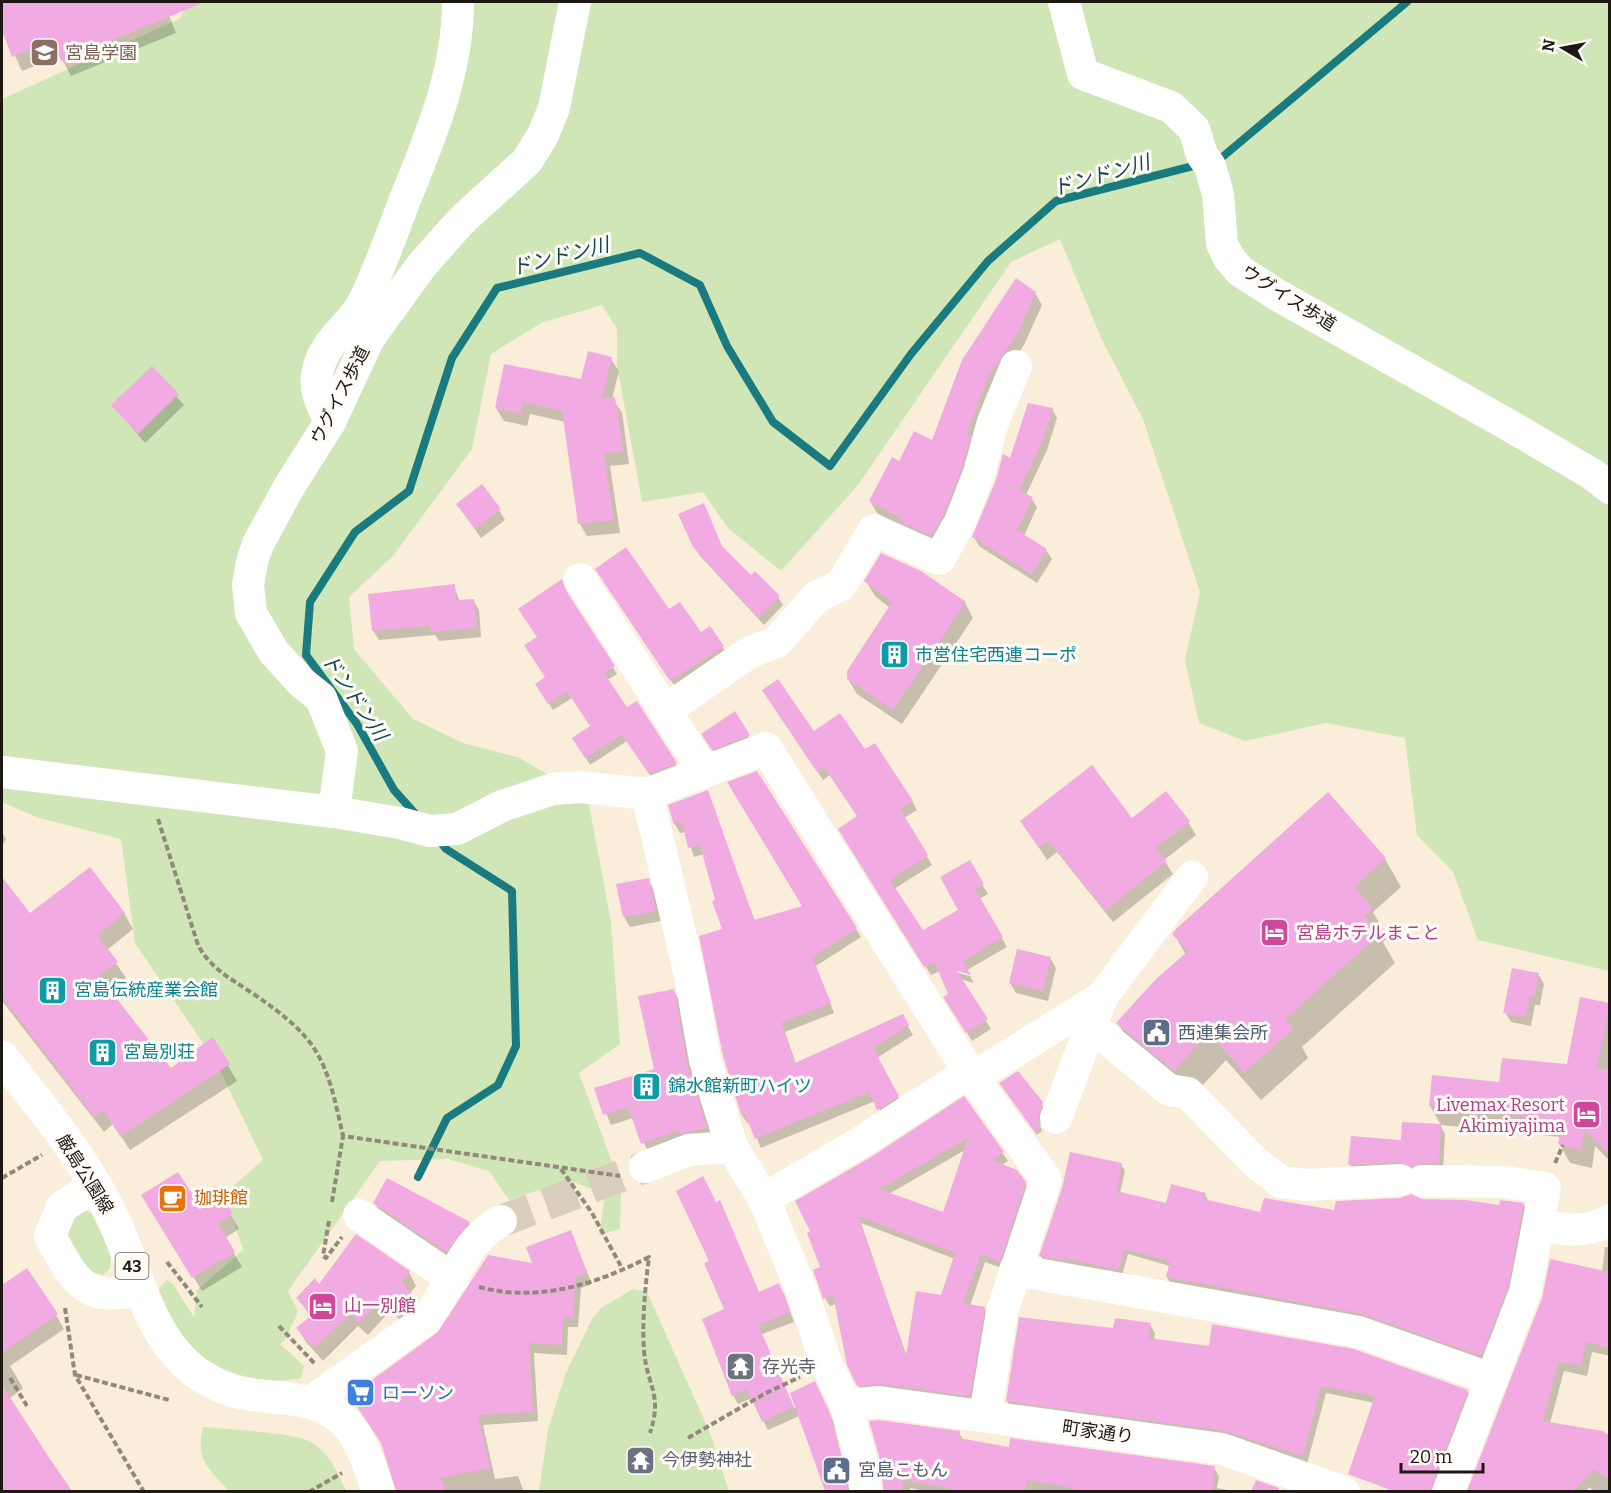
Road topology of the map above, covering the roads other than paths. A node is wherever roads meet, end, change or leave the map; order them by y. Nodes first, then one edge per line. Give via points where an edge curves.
1 (458, 2) edge
2 (575, 2) edge
3 (1064, 2) edge
4 (1016, 366) dead end
5 (330, 422) junction
6 (1610, 488) edge
7 (580, 579) dead end
8 (666, 710) junction
9 (704, 771) junction
10 (2, 772) edge
11 (647, 794) junction
12 (334, 812) junction
13 (1192, 877) dead end
14 (1096, 1011) junction
15 (2, 1057) edge
16 (972, 1074) junction
17 (1056, 1118) dead end
18 (732, 1147) junction
19 (645, 1167) tunnel mouth
20 (96, 1185) junction
21 (764, 1199) junction
22 (359, 1215) dead end
23 (1610, 1220) edge
24 (501, 1221) tunnel mouth
25 (1538, 1225) junction
26 (1015, 1270) junction
27 (453, 1279) junction
28 (141, 1290) junction
29 (1492, 1379) junction
30 (323, 1394) junction
31 (846, 1405) junction
32 (985, 1415) junction
33 (378, 1491) edge
34 (866, 1491) edge
35 (1344, 1491) edge
36 (1448, 1491) edge

1 - 5 street via 458,28 448,81 428,141 372,285 360,309 342,327 319,365 317,386
2 - 5 street, ウグイス歩道 via 554,108 543,135 527,161 461,221 416,274 369,338
3 - 6 street, ウグイス歩道 via 1083,74 1170,107 1194,129 1218,194 1222,244 1240,271
4 - 8 street via 960,522 939,559 874,530 841,585 816,597 777,642 750,652
5 - 12 street, ウグイス歩道 via 258,543 248,585 251,613 261,633 294,675 321,698 342,751
7 - 8 street
8 - 9 street
9 - 11 street
9 - 16 street via 766,748
10 - 12 street
11 - 12 street via 581,787 553,789 502,806 457,829 429,831
11 - 18 street via 690,975 705,1060
13 - 14 street
14 - 16 street
14 - 17 street
14 - 25 street via 1169,1090 1188,1093 1254,1161 1281,1182 1506,1182 1545,1188
15 - 20 main road, 厳島公園線 / 43
16 - 21 street
16 - 26 street via 1046,1179
18 - 19 street via 689,1150
18 - 21 street
20 - 28 main road, 厳島公園線 / 43
20 - 28 street via 62,1207 50,1236 72,1277 91,1291 117,1295
21 - 31 street
22 - 27 street
23 - 25 street via 1594,1229
24 - 27 street via 474,1240
25 - 29 street via 1525,1292
26 - 29 street via 1359,1332
26 - 32 street via 1002,1312
27 - 30 street via 424,1321
28 - 30 main road, 厳島公園線 / 43 via 170,1348 203,1377 243,1393
29 - 36 street
30 - 33 main road, 厳島公園線 / 43 via 363,1451
31 - 32 street, 町家通り via 879,1402
31 - 34 street
32 - 35 street, 町家通り via 1222,1449

